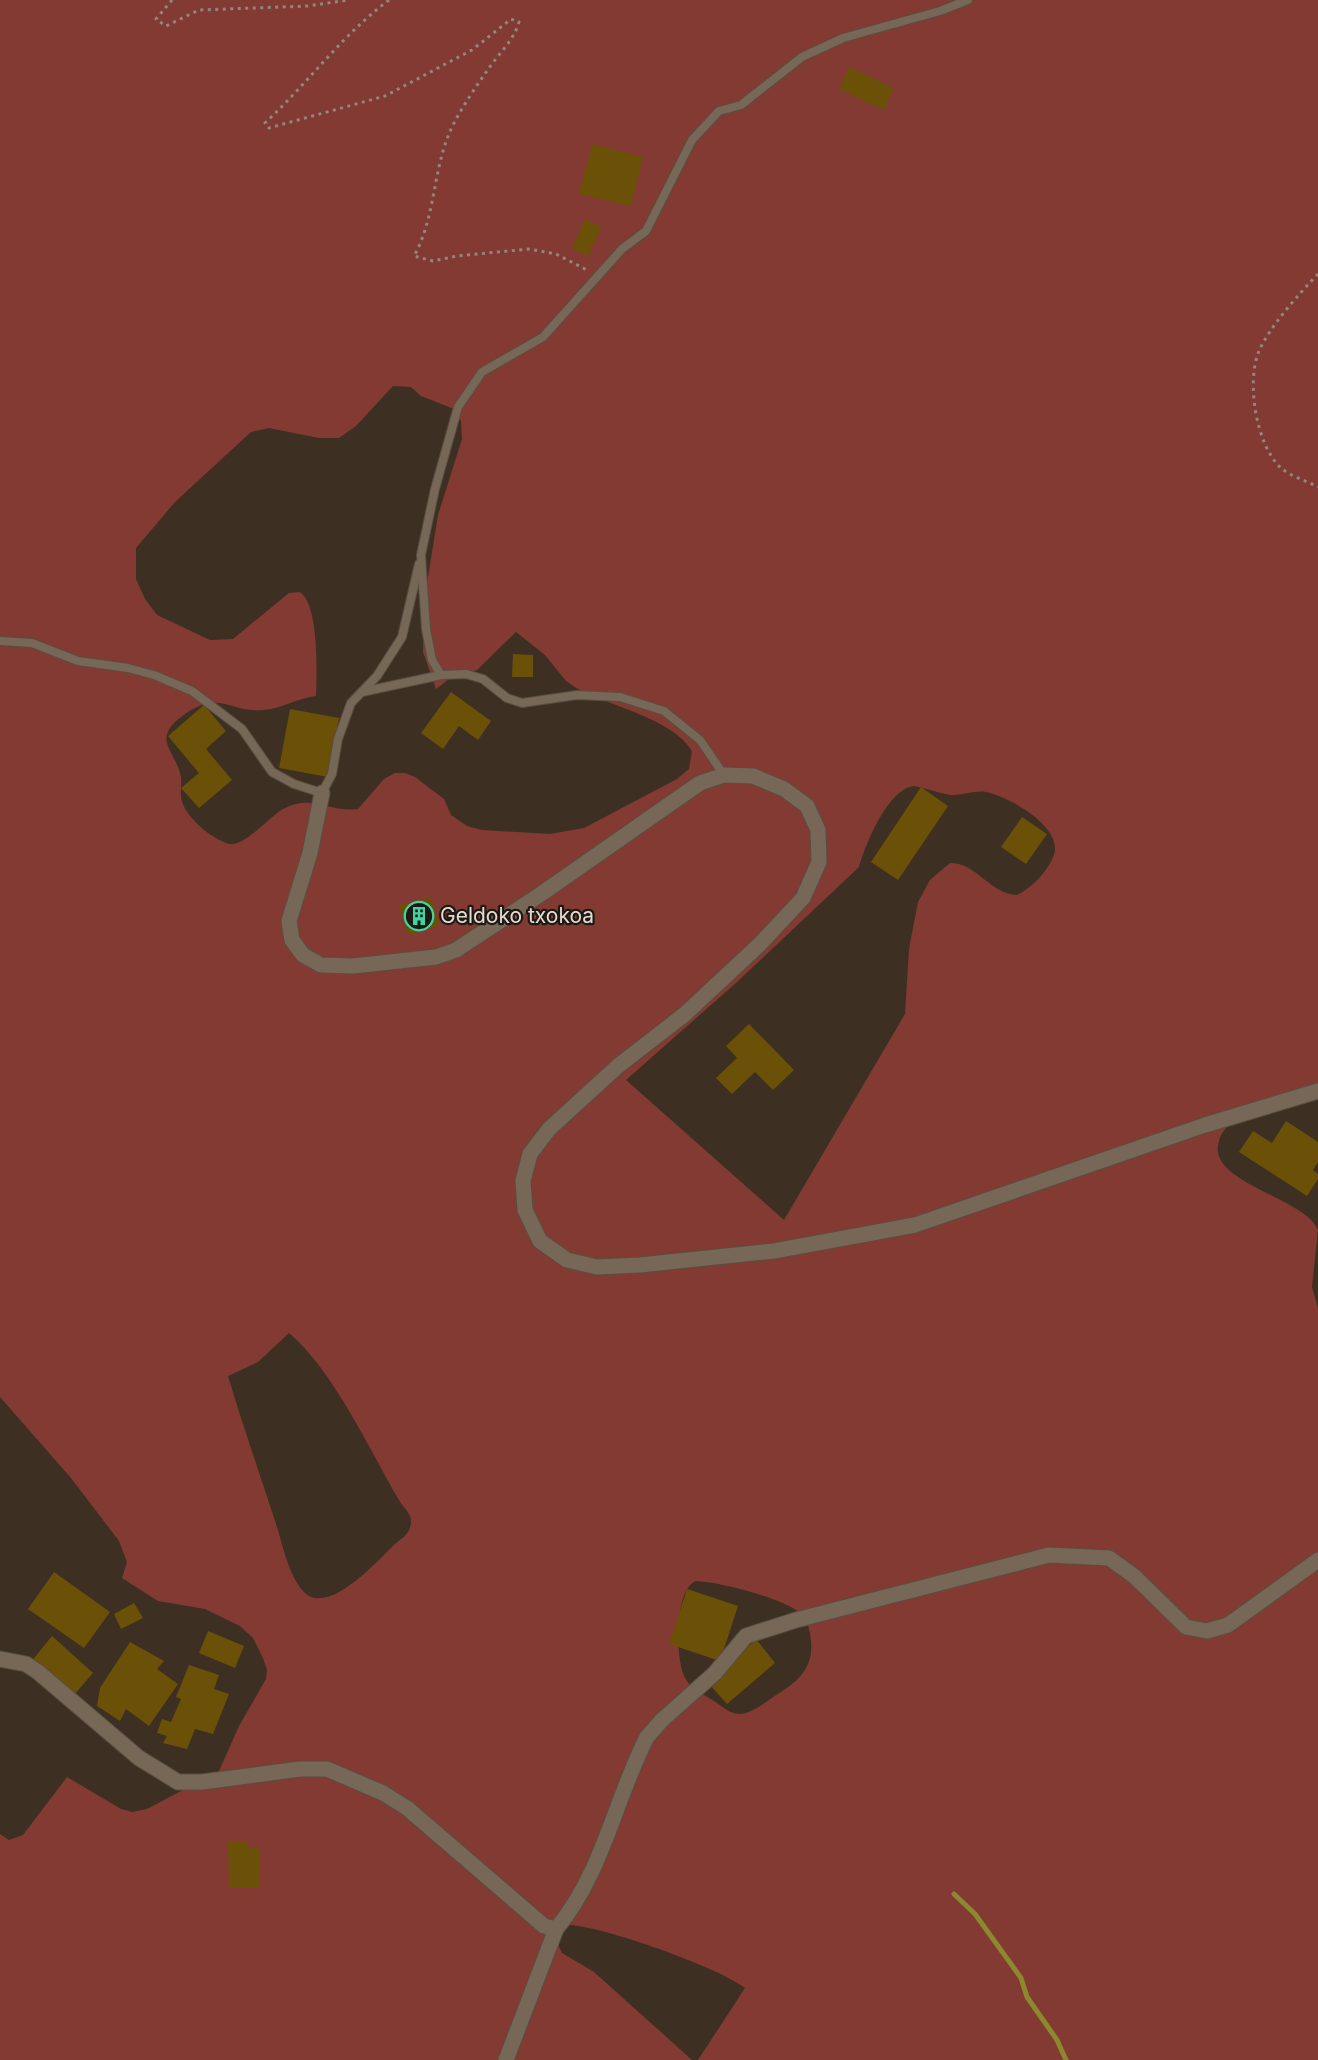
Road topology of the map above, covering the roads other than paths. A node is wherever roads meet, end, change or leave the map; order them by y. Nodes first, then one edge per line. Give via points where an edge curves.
1 (968, 0) edge
2 (421, 555) junction
3 (0, 641) edge
4 (441, 675) junction
5 (362, 692) junction
6 (723, 775) junction
7 (322, 793) junction
8 (1318, 1091) edge
9 (1318, 1560) edge
10 (0, 1659) edge
11 (556, 1929) junction
12 (506, 2060) edge

1 - 2 lane via 843,38 802,57 741,105 719,111 692,140 646,231 622,249 543,337 482,372 458,407
2 - 4 lane via 426,628 432,660
2 - 5 lane via 402,637
3 - 7 lane via 32,643 78,662 128,668 192,691 242,729 272,772
4 - 5 lane
4 - 6 lane via 466,674 483,679 507,699 522,703 577,695 620,696 664,711 700,740
5 - 7 lane via 351,703 338,739 332,774
6 - 7 street via 700,783 456,950 436,957 353,966 321,965 303,955 292,940 290,921
6 - 8 street via 753,776 784,789 807,806 818,830 819,862 803,898 760,944 685,1014 618,1066 549,1129 530,1154 523,1181 525,1210 540,1241 567,1260 597,1267 640,1265 774,1251 915,1225 1183,1132
9 - 11 street via 1228,1625 1207,1631 1186,1627 1134,1576 1109,1558 1049,1555 746,1636 715,1673 647,1737 588,1878
10 - 11 street via 26,1664 38,1672 139,1758 178,1782 327,1769 383,1793 407,1808 544,1926
11 - 12 street

